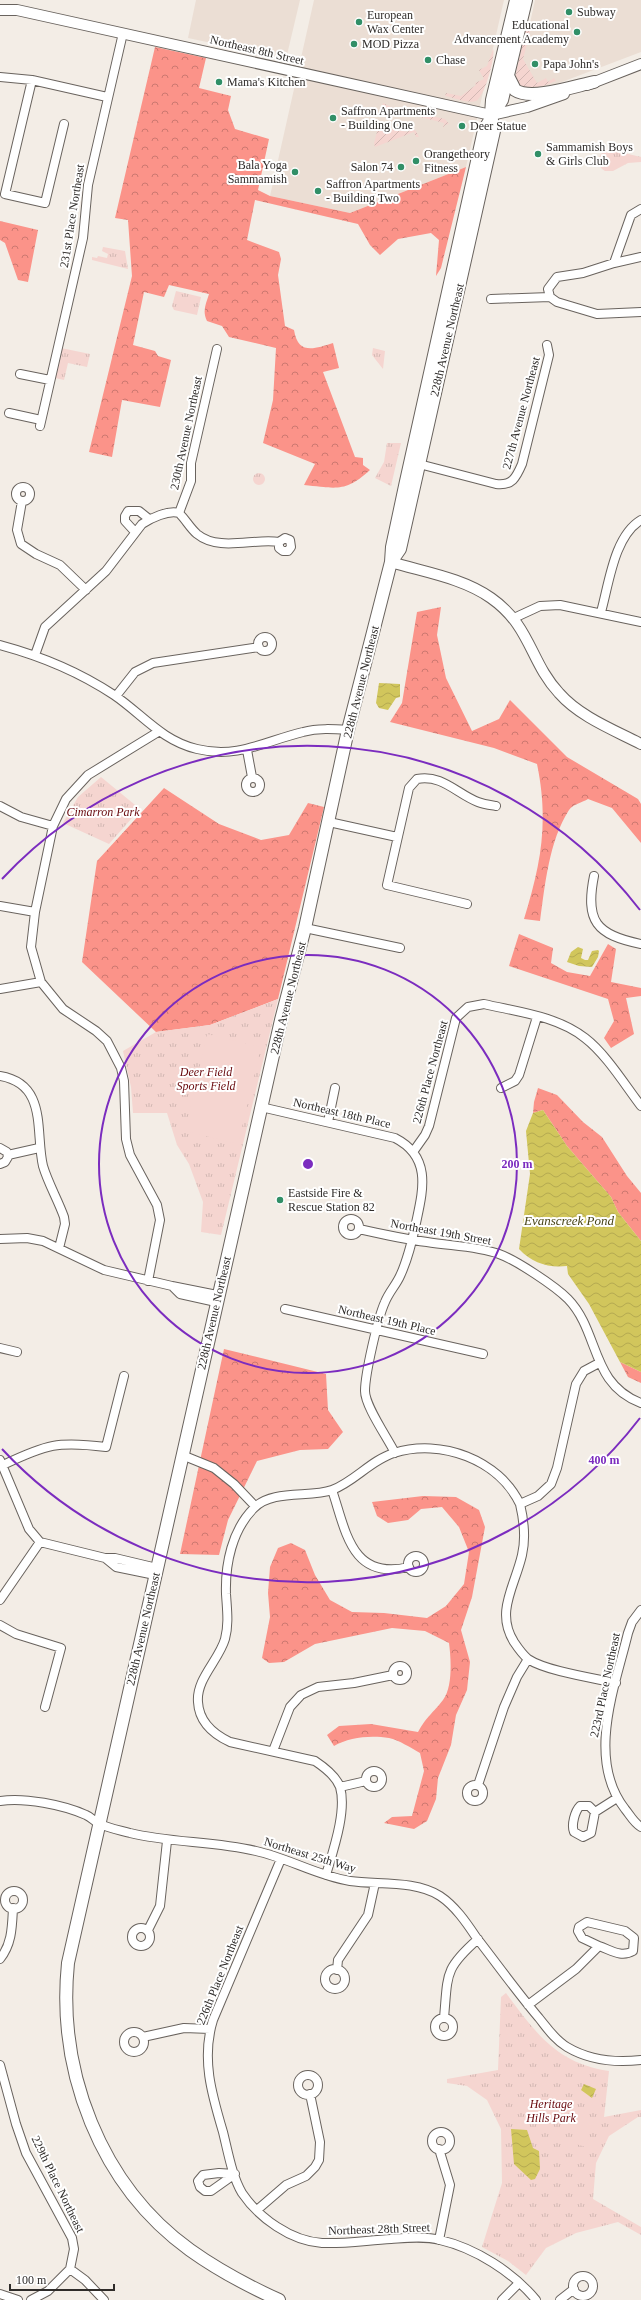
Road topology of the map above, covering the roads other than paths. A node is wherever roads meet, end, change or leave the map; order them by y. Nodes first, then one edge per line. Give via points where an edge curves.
1 (523, 1) edge
2 (0, 3) edge
3 (0, 10) edge
4 (17, 10) junction
5 (123, 33) junction
6 (641, 64) edge
7 (507, 74) junction
8 (0, 77) edge
9 (32, 80) junction
10 (594, 82) junction
11 (107, 97) junction
12 (491, 115) junction
13 (64, 124) dead end
14 (641, 209) edge
15 (641, 257) edge
16 (614, 263) junction
17 (446, 293) junction
18 (550, 297) junction
19 (491, 299) dead end
20 (641, 312) edge
21 (447, 342) junction
22 (547, 346) dead end
23 (217, 349) dead end
24 (20, 374) dead end
25 (50, 380) junction
26 (9, 413) dead end
27 (419, 464) junction
28 (403, 495) junction
29 (22, 501) dead end
30 (179, 513) junction
31 (149, 519) junction
32 (641, 520) edge
33 (135, 532) junction
34 (279, 542) dead end
35 (391, 562) junction
36 (86, 590) junction
37 (602, 612) junction
38 (514, 618) junction
39 (641, 622) edge
40 (0, 645) edge
41 (259, 647) dead end
42 (34, 655) junction
43 (116, 696) junction
44 (348, 730) junction
45 (158, 732) junction
46 (641, 744) edge
47 (248, 750) junction
48 (252, 778) dead end
49 (0, 806) edge
50 (496, 806) dead end
51 (329, 822) junction
52 (53, 826) junction
53 (397, 837) junction
54 (594, 876) dead end
55 (467, 904) dead end
56 (0, 906) edge
57 (34, 912) junction
58 (305, 928) junction
59 (641, 944) edge
60 (400, 948) dead end
61 (41, 982) junction
62 (0, 989) edge
63 (537, 1017) junction
64 (0, 1076) edge
65 (335, 1088) dead end
66 (501, 1088) dead end
67 (641, 1106) edge
68 (261, 1107) junction
69 (328, 1122) junction
70 (0, 1148) edge
71 (39, 1148) junction
72 (412, 1152) junction
73 (8, 1155) junction
74 (0, 1164) edge
75 (359, 1229) dead end
76 (0, 1239) edge
77 (412, 1240) junction
78 (59, 1248) junction
79 (148, 1281) junction
80 (216, 1298) junction
81 (285, 1309) dead end
82 (378, 1330) junction
83 (0, 1348) edge
84 (17, 1352) dead end
85 (483, 1354) dead end
86 (599, 1363) junction
87 (124, 1376) dead end
88 (641, 1403) edge
89 (395, 1453) junction
90 (182, 1455) junction
91 (2, 1462) edge
92 (332, 1490) junction
93 (520, 1504) junction
94 (255, 1506) junction
95 (40, 1542) junction
96 (409, 1567) dead end
97 (156, 1572) junction
98 (0, 1600) edge
99 (641, 1610) edge
100 (0, 1625) edge
101 (528, 1659) junction
102 (393, 1675) dead end
103 (616, 1682) junction
104 (45, 1707) dead end
105 (273, 1751) junction
106 (366, 1781) dead end
107 (478, 1785) dead end
108 (340, 1787) junction
109 (617, 1798) junction
110 (0, 1801) edge
111 (595, 1812) dead end
112 (98, 1823) junction
113 (641, 1827) edge
114 (168, 1841) junction
115 (281, 1859) junction
116 (326, 1875) junction
117 (375, 1883) junction
118 (14, 1908) dead end
119 (148, 1930) dead end
120 (478, 1939) junction
121 (599, 1946) junction
122 (0, 1959) edge
123 (337, 1970) dead end
124 (528, 2006) junction
125 (444, 2018) dead end
126 (210, 2029) junction
127 (143, 2037) dead end
128 (641, 2060) edge
129 (0, 2065) edge
130 (1, 2075) edge
131 (310, 2094) dead end
132 (440, 2149) dead end
133 (235, 2174) joint
134 (257, 2210) junction
135 (439, 2240) junction
136 (70, 2269) junction
137 (518, 2283) junction
138 (574, 2289) dead end
139 (1, 2296) edge
140 (18, 2300) edge
141 (31, 2300) edge
142 (104, 2300) edge
143 (279, 2300) edge
144 (502, 2300) edge
145 (536, 2300) edge
146 (560, 2300) edge

1 - 7 main road, 228th Avenue Northeast
1 - 12 main road, 228th Avenue Northeast via 492,100
2 - 4 street, Northeast 8th Street
3 - 4 street, Northeast 8th Street
4 - 5 street, Northeast 8th Street
5 - 11 street, 231st Place Northeast
5 - 12 street, Northeast 8th Street
6 - 10 street
7 - 10 main road via 515,90 523,94
7 - 12 main road, 228th Avenue Northeast via 502,100
8 - 9 street
9 - 11 street
9 - 13 street via 5,194 45,203
10 - 12 street via 528,107
11 - 25 street, 231st Place Northeast via 85,196 83,238
12 - 17 main road, 228th Avenue Northeast via 484,130
12 - 21 main road, 228th Avenue Northeast via 494,131
14 - 16 street via 631,215
15 - 16 street
16 - 18 street via 583,273 557,277 548,289
17 - 21 main road via 452,303 445,334
17 - 28 main road, 228th Avenue Northeast
18 - 19 street
18 - 20 street via 557,302 597,314
21 - 27 main road, 228th Avenue Northeast
22 - 27 street, 227th Avenue Northeast via 549,355 522,464 516,478 510,484 496,484
23 - 30 street, 230th Avenue Northeast via 191,463 190,481
24 - 25 street
25 - 26 street, 231st Place Northeast via 41,423
27 - 28 main road via 415,469 410,489
27 - 35 main road, 228th Avenue Northeast via 400,549
28 - 35 main road, 228th Avenue Northeast
29 - 36 street via 17,530 21,544 36,554 55,561
30 - 31 street
30 - 34 street via 196,534 215,542
31 - 33 street
31 - 33 street via 139,511 128,512 125,516 126,521
32 - 37 street via 625,534
33 - 36 street via 114,562
35 - 38 street via 477,589
35 - 44 main road, 228th Avenue Northeast
36 - 42 street via 45,628
37 - 38 street via 548,605
37 - 39 street
38 - 46 street via 558,693 580,711
40 - 42 street
41 - 43 street via 153,663 135,672
42 - 43 street via 70,669
43 - 45 street
44 - 47 street via 302,732
44 - 51 main road, 228th Avenue Northeast
45 - 47 street via 172,741 197,750
45 - 52 street via 88,775 66,799
47 - 48 street
49 - 52 street
50 - 53 street via 479,803 446,783 434,779 417,780 408,788
51 - 53 street
51 - 58 main road, 228th Avenue Northeast
52 - 57 street
53 - 55 street via 387,885
54 - 59 street via 590,907 598,926 611,936
56 - 57 street
57 - 61 street via 31,946
58 - 60 street
58 - 68 main road, 228th Avenue Northeast
61 - 62 street
61 - 79 street via 63,1009 107,1041 121,1068 124,1081 126,1139 130,1155 157,1205 160,1220
63 - 66 street via 520,1075 515,1082
63 - 67 street via 561,1024 586,1038
63 - 72 street, 226th Place Northeast via 484,1004 476,1004 463,1011 453,1026 429,1126
64 - 71 street via 13,1080 32,1096 38,1112
65 - 69 street
68 - 69 street, Northeast 18th Place
68 - 80 main road, 228th Avenue Northeast
69 - 72 street, Northeast 18th Place via 395,1138
70 - 73 street
71 - 73 street
71 - 78 street via 44,1168 64,1217 65,1224
72 - 77 street via 419,1161 423,1181
73 - 74 street via 5,1162
75 - 77 street, Northeast 19th Street
76 - 78 street via 34,1239
77 - 82 street via 400,1276 385,1302
77 - 86 street, Northeast 19th Street via 486,1250 507,1258 527,1270 574,1306
78 - 79 street via 104,1270
79 - 80 street via 172,1286 180,1294
80 - 90 main road, 228th Avenue Northeast
81 - 82 street, Northeast 19th Place
82 - 85 street, Northeast 19th Place
82 - 89 street via 366,1382 366,1399
83 - 84 street
86 - 88 street, Northeast 19th Street via 615,1387
86 - 93 street via 584,1371 576,1384 551,1484 538,1496
87 - 91 street via 106,1447 59,1444
89 - 92 street
89 - 93 street via 436,1449 467,1456 484,1464 504,1479
90 - 94 street via 214,1468
90 - 97 main road, 228th Avenue Northeast
91 - 95 street via 29,1529
92 - 94 street via 268,1500
92 - 96 street via 351,1546 358,1557 383,1568
93 - 101 street via 524,1520 524,1545 505,1616 510,1635
94 - 105 street via 242,1523 232,1546 226,1580 227,1628 224,1640 198,1695 200,1713 212,1731 230,1742
95 - 97 street via 105,1558 115,1558
95 - 98 street
97 - 112 main road, 228th Avenue Northeast
99 - 103 street, 223rd Place Northeast via 628,1633
100 - 104 street via 16,1634 61,1648
101 - 103 street via 565,1671
101 - 107 street via 504,1707
102 - 105 street via 318,1687 301,1695 290,1707
103 - 109 street, 223rd Place Northeast via 604,1741 607,1768
105 - 108 street via 315,1761 329,1772
106 - 108 street
108 - 116 street via 340,1820
109 - 111 street
109 - 113 street
110 - 112 street, Northeast 25th Way via 22,1800 40,1803 87,1815
112 - 114 street, Northeast 25th Way
112 - 143 main road, 228th Avenue Northeast via 68,1963 66,2012 72,2068 82,2101 117,2173 151,2216 188,2249 216,2268
114 - 115 street, Northeast 25th Way via 238,1847
114 - 119 street via 160,1906
115 - 116 street, Northeast 25th Way
115 - 126 street, 226th Place Northeast
116 - 117 street, Northeast 25th Way via 348,1881
117 - 120 street, Northeast 25th Way via 416,1888 438,1895 455,1909
117 - 123 street via 368,1915 338,1960
118 - 122 street via 11,1938
120 - 124 street, Northeast 25th Way
120 - 125 street via 459,1956 450,1970
121 - 121 street via 582,1938 578,1931 579,1927 587,1922 625,1931 635,1942 633,1952 627,1955
121 - 124 street via 576,1969
124 - 128 street, Northeast 25th Way via 554,2037 571,2049 609,2061
126 - 127 street via 184,2028
126 - 133 street, 226th Place Northeast via 208,2080
129 - 130 street, 229th Place Northeast
130 - 136 street, 229th Place Northeast via 26,2153 72,2238 74,2249
131 - 134 street via 320,2142 319,2160 306,2176 286,2185
132 - 135 street via 450,2185
133 - 134 street, Northeast 28th Street via 242,2192
134 - 135 street, Northeast 28th Street via 287,2232 305,2240 321,2243 415,2237
135 - 137 street, Northeast 28th Street via 466,2249
136 - 141 street via 48,2291
136 - 142 street
137 - 144 street
137 - 145 street, Northeast 28th Street
138 - 146 street
139 - 140 street

